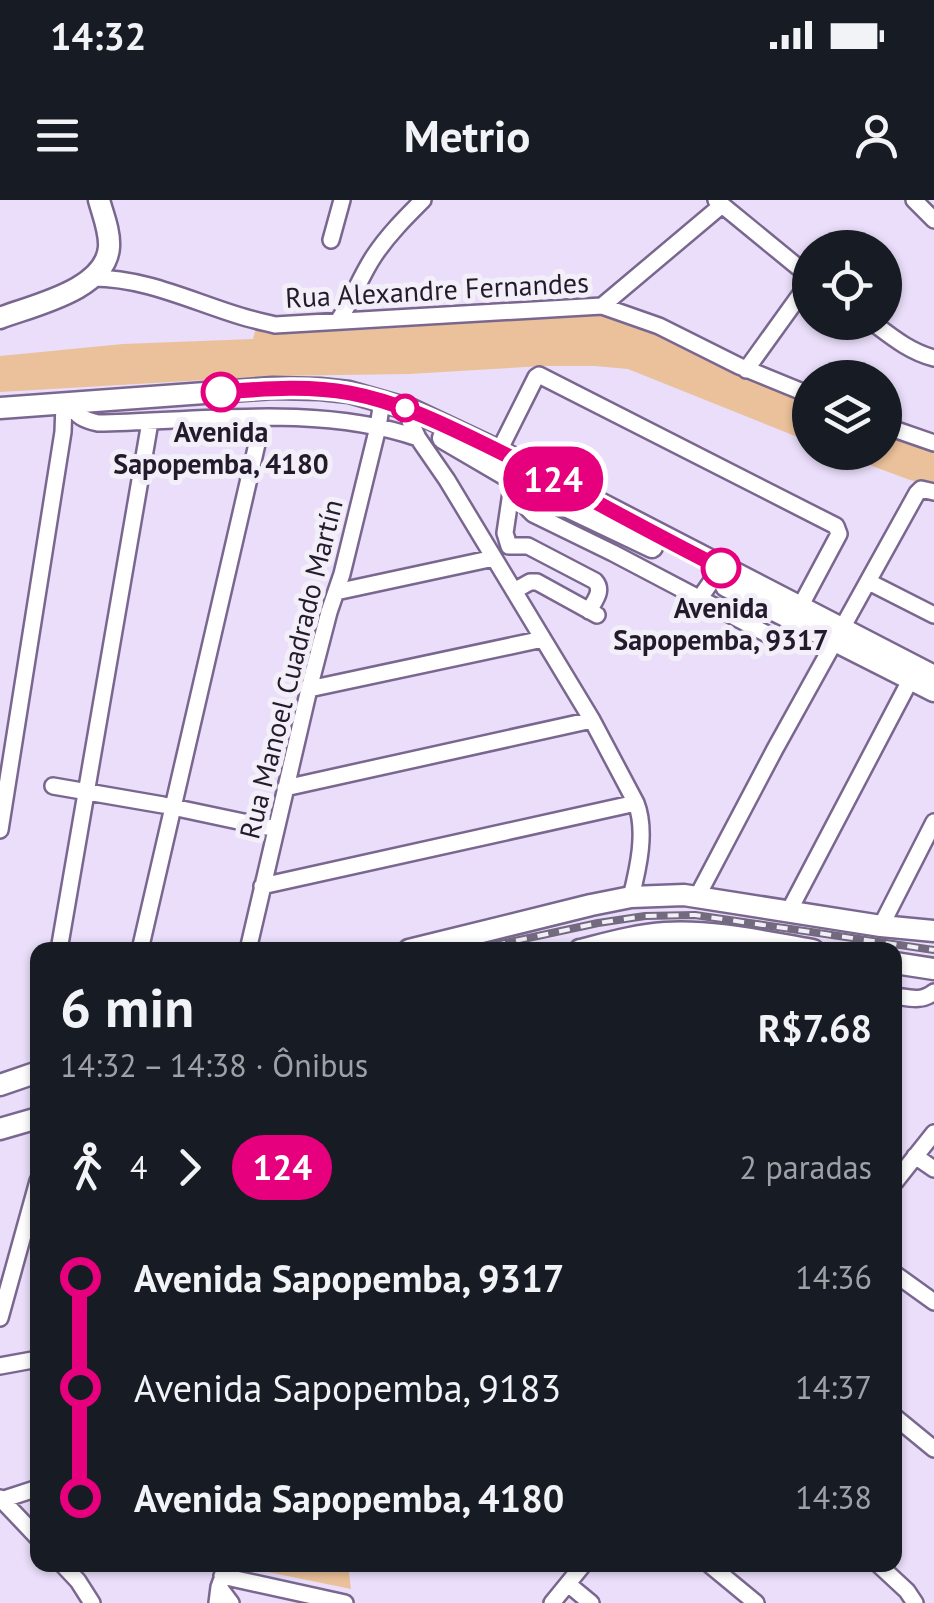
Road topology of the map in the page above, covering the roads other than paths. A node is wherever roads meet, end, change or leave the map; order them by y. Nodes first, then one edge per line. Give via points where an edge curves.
1 (342, 200) edge
2 (423, 200) edge
3 (914, 200) edge
4 (97, 201) edge
5 (719, 203) edge
6 (934, 220) edge
7 (331, 240) dead end
8 (792, 264) edge
9 (106, 271) junction
10 (792, 305) edge
11 (602, 306) junction
12 (0, 318) edge
13 (338, 321) junction
14 (896, 340) edge
15 (934, 358) edge
16 (746, 370) junction
17 (792, 388) edge
18 (386, 402) junction
19 (0, 408) edge
20 (83, 411) junction
21 (263, 418) junction
22 (150, 422) junction
23 (378, 427) junction
24 (414, 430) junction
25 (63, 432) junction
26 (902, 433) edge
27 (457, 439) junction
28 (934, 443) edge
29 (499, 451) junction
30 (447, 480) junction
31 (523, 489) junction
32 (927, 490) edge
33 (607, 508) junction
34 (494, 558) junction
35 (713, 579) junction
36 (869, 582) junction
37 (514, 591) junction
38 (336, 592) junction
39 (700, 598) junction
40 (760, 603) junction
41 (800, 607) junction
42 (934, 615) edge
43 (749, 625) junction
44 (768, 634) dead end
45 (839, 634) junction
46 (543, 639) junction
47 (921, 674) edge
48 (309, 689) junction
49 (934, 692) edge
50 (592, 720) junction
51 (52, 786) dead end
52 (285, 788) junction
53 (86, 791) junction
54 (636, 803) junction
55 (173, 807) junction
56 (934, 822) edge
57 (276, 829) junction
58 (0, 830) edge
59 (262, 886) junction
60 (631, 897) junction
61 (697, 897) junction
62 (790, 911) junction
63 (881, 926) junction
64 (934, 931) edge
65 (694, 933) junction
66 (61, 942) edge
67 (142, 942) edge
68 (250, 942) edge
69 (443, 942) edge
70 (612, 942) edge
71 (701, 942) edge
72 (723, 942) edge
73 (902, 964) edge
74 (934, 969) edge
75 (934, 992) edge
76 (902, 997) edge
77 (30, 1075) edge
78 (0, 1084) edge
79 (30, 1120) edge
80 (0, 1129) edge
81 (934, 1133) edge
82 (915, 1156) junction
83 (934, 1169) edge
84 (902, 1173) edge
85 (30, 1210) edge
86 (902, 1279) edge
87 (934, 1302) edge
88 (0, 1318) edge
89 (30, 1361) edge
90 (0, 1366) edge
91 (902, 1423) edge
92 (934, 1449) edge
93 (30, 1490) edge
94 (1, 1499) edge
95 (30, 1530) edge
96 (70, 1572) edge
97 (577, 1572) edge
98 (718, 1572) edge
99 (887, 1572) edge
100 (221, 1583) edge
101 (568, 1584) junction
102 (92, 1603) edge
103 (231, 1603) edge
104 (345, 1603) edge
105 (552, 1603) edge
106 (591, 1603) edge
107 (756, 1603) edge
108 (915, 1603) edge

1 - 7 street
2 - 13 street via 372,259
3 - 6 street
4 - 9 main road via 110,244
5 - 8 street
5 - 11 street
9 - 12 main road
9 - 13 street, Rua Alexandre Fernandes via 275,325
10 - 16 street
11 - 13 street, Rua Alexandre Fernandes
11 - 16 street, Rua Alexandre Fernandes
14 - 15 street
16 - 17 street, Rua Alexandre Fernandes
18 - 20 main road via 349,392 274,388
18 - 23 street, Rua Manoel Cuadrado Martín
18 - 24 main road
18 - 27 main road via 426,416
19 - 20 main road
20 - 22 street
20 - 25 street
20 - 25 street
21 - 22 street
21 - 23 street
21 - 55 street
22 - 53 street
23 - 24 street
23 - 38 street, Rua Manoel Cuadrado Martín
24 - 27 main road
24 - 30 street
25 - 58 street
26 - 28 street
27 - 29 main road
27 - 30 street
27 - 31 main road
29 - 33 main road
29 - 41 street via 539,375 836,526 838,534
30 - 34 street
31 - 33 main road via 542,484
31 - 35 main road
31 - 37 street via 510,510 509,546 528,546 596,581 600,591 593,613 538,582
31 - 39 street via 533,514
32 - 36 street
33 - 41 main road
34 - 37 street
34 - 38 street
35 - 39 street
35 - 40 main road
36 - 42 street
36 - 45 street
37 - 46 street
38 - 48 street, Rua Manoel Cuadrado Martín
39 - 43 street
40 - 43 street
40 - 45 main road
41 - 45 main road
43 - 44 street
45 - 47 main road
45 - 61 street
46 - 48 street
46 - 50 street
47 - 49 main road
47 - 62 street
48 - 52 street, Rua Manoel Cuadrado Martín
50 - 52 street
50 - 54 street
51 - 53 street
52 - 57 street, Rua Manoel Cuadrado Martín
53 - 55 street
53 - 66 street
54 - 59 street
54 - 60 street via 641,835
55 - 57 street
55 - 67 street
56 - 63 street
57 - 59 street, Rua Manoel Cuadrado Martín
59 - 68 street, Rua Manoel Cuadrado Martín
60 - 61 main road
60 - 69 main road
61 - 62 main road
62 - 63 main road
63 - 64 main road
65 - 70 main road
65 - 71 street
65 - 72 main road
73 - 74 main road
75 - 76 street via 919,1000
77 - 78 main road
79 - 80 main road
81 - 82 street
82 - 83 street
82 - 84 street
85 - 88 street
86 - 87 street
89 - 90 street
91 - 92 street
93 - 94 street
94 - 95 street
96 - 102 street
97 - 101 street
98 - 107 street
99 - 108 street
100 - 103 street
100 - 104 street
101 - 105 street
101 - 106 street

